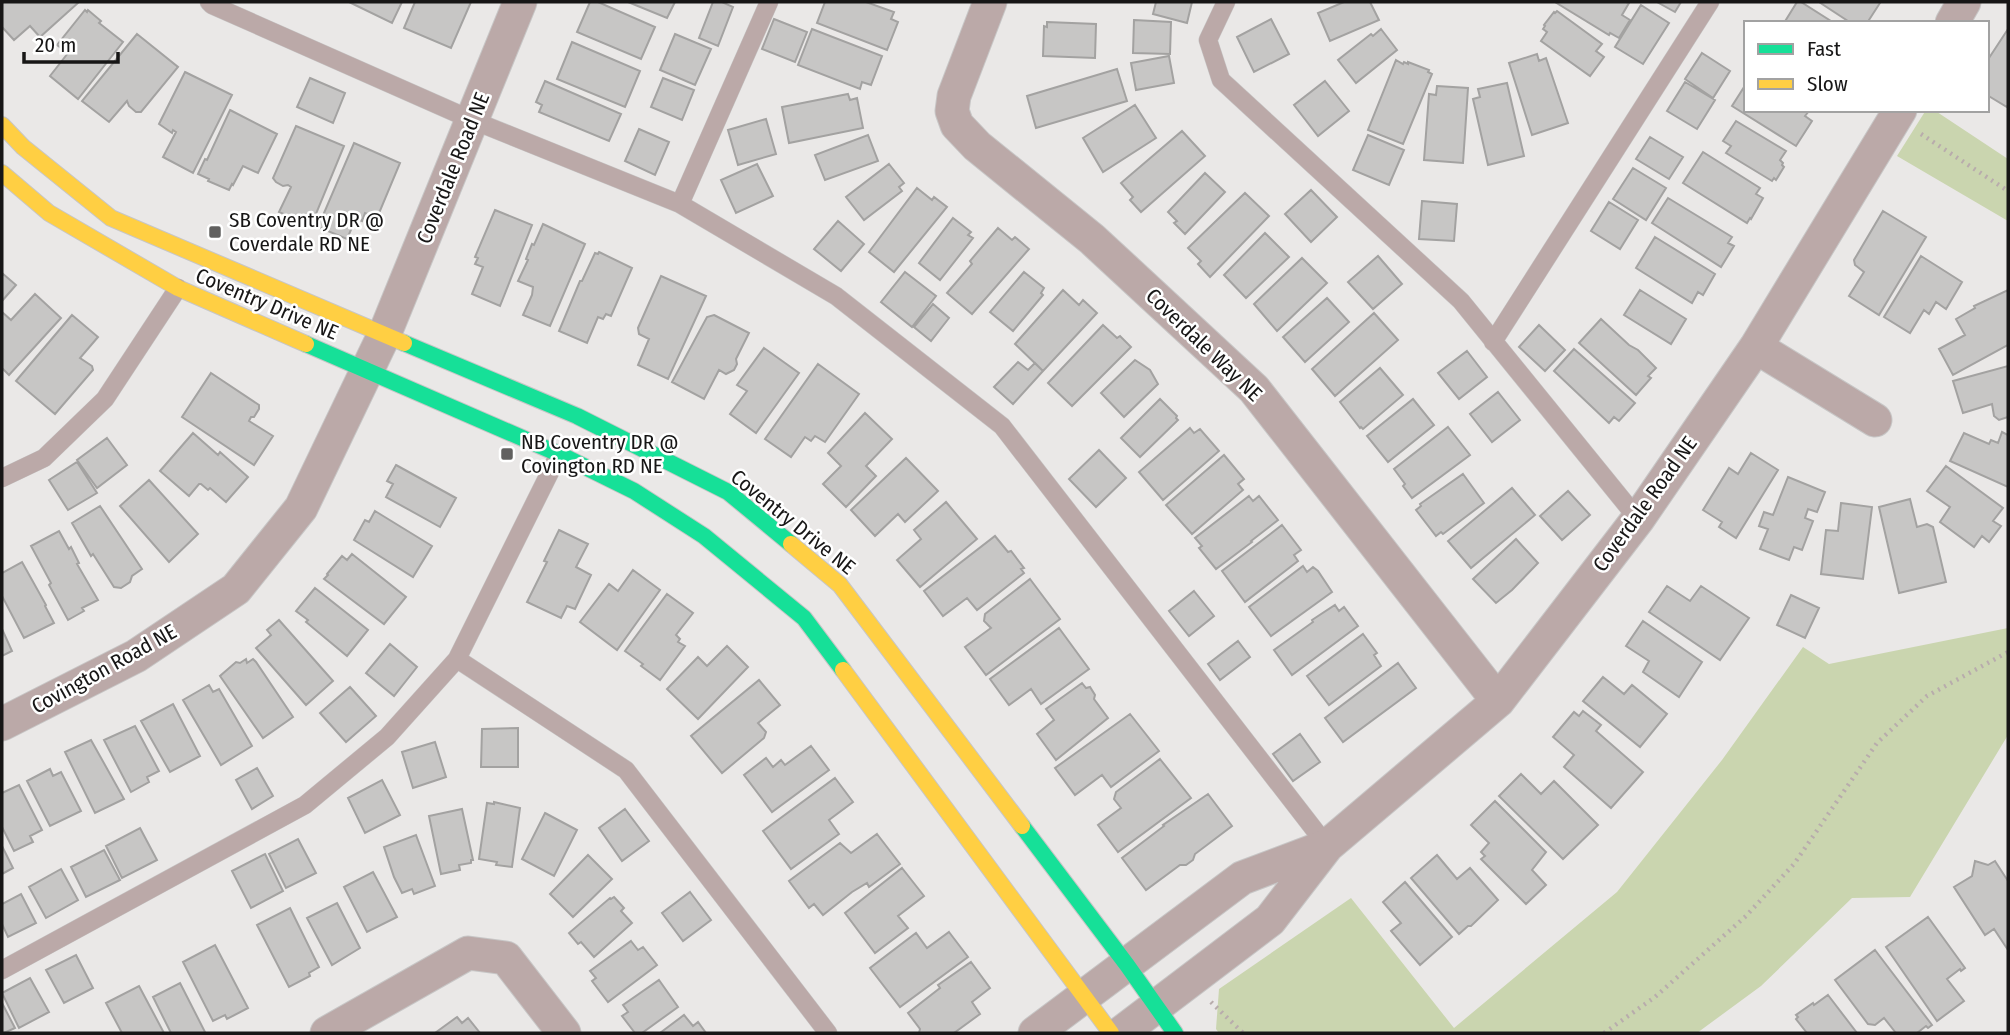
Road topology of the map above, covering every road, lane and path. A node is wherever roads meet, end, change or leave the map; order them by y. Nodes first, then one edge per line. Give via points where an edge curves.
1 (209, 2) edge
2 (520, 2) edge
3 (769, 2) edge
4 (990, 2) edge
5 (1226, 2) edge
6 (1710, 2) edge
7 (1964, 2) edge
8 (1953, 21) edge
9 (1897, 114) edge
10 (472, 120) junction
11 (2, 125) edge
12 (2, 173) edge
13 (2008, 191) edge
14 (680, 204) junction
15 (178, 288) junction
16 (385, 333) junction
17 (1493, 342) junction
18 (1756, 347) junction
19 (367, 370) junction
20 (1875, 420) dead end
21 (559, 454) junction
22 (2, 478) edge
23 (1638, 519) junction
24 (2008, 652) edge
25 (457, 659) junction
26 (1498, 701) junction
27 (2, 724) edge
28 (1328, 846) junction
29 (1127, 965) junction
30 (2, 970) edge
31 (1084, 996) junction
32 (1209, 1000) dead end
33 (1157, 1006) junction
34 (327, 1033) edge
35 (564, 1033) edge
36 (828, 1033) edge
37 (1035, 1033) edge
38 (1111, 1033) edge
39 (1121, 1033) edge
40 (1175, 1033) edge
41 (1243, 1033) edge
42 (1604, 1033) edge

1 - 10 lane
2 - 10 street, Coverdale Road NE
3 - 14 lane
4 - 26 street, Coverdale Way NE via 954,96 952,111 957,125 1091,239 1254,389
5 - 17 lane via 1208,40 1221,80 1461,301
6 - 17 lane
7 - 8 street
9 - 13 path
9 - 18 street, Coverdale Road NE
10 - 14 lane
10 - 16 street, Coverdale Road NE
11 - 16 street, Coventry Drive NE via 111,218
12 - 15 street, Coventry Drive NE via 49,213
14 - 28 lane via 836,296 1002,426
15 - 19 street, Coventry Drive NE
15 - 22 lane via 105,399 44,458
16 - 19 street, Covington Road NE
16 - 29 street, Coventry Drive NE via 577,416 728,492 840,585
17 - 23 lane
18 - 20 street
18 - 23 street, Coverdale Road NE
19 - 21 street, Coventry Drive NE
19 - 27 street, Covington Road NE via 301,508 236,589 136,656
21 - 25 lane
21 - 31 street, Coventry Drive NE via 634,491 704,536 804,618
23 - 26 street, Coverdale Road NE
24 - 42 path via 1927,696 1887,733 1794,864 1746,916 1655,997
25 - 30 lane via 387,737 305,804
25 - 36 lane via 626,770
26 - 28 street, Coverdale Road NE
28 - 29 street, Coverdale Road NE via 1242,878
28 - 33 street, Coverdale Road NE via 1270,920
29 - 31 street, Coverdale Road NE
29 - 33 street, Coventry Drive NE
31 - 37 street, Coverdale Road NE
31 - 38 street, Coventry Drive NE
32 - 41 path
33 - 39 street, Coverdale Road NE
33 - 40 street, Coventry Drive NE
34 - 35 street via 468,953 506,958

